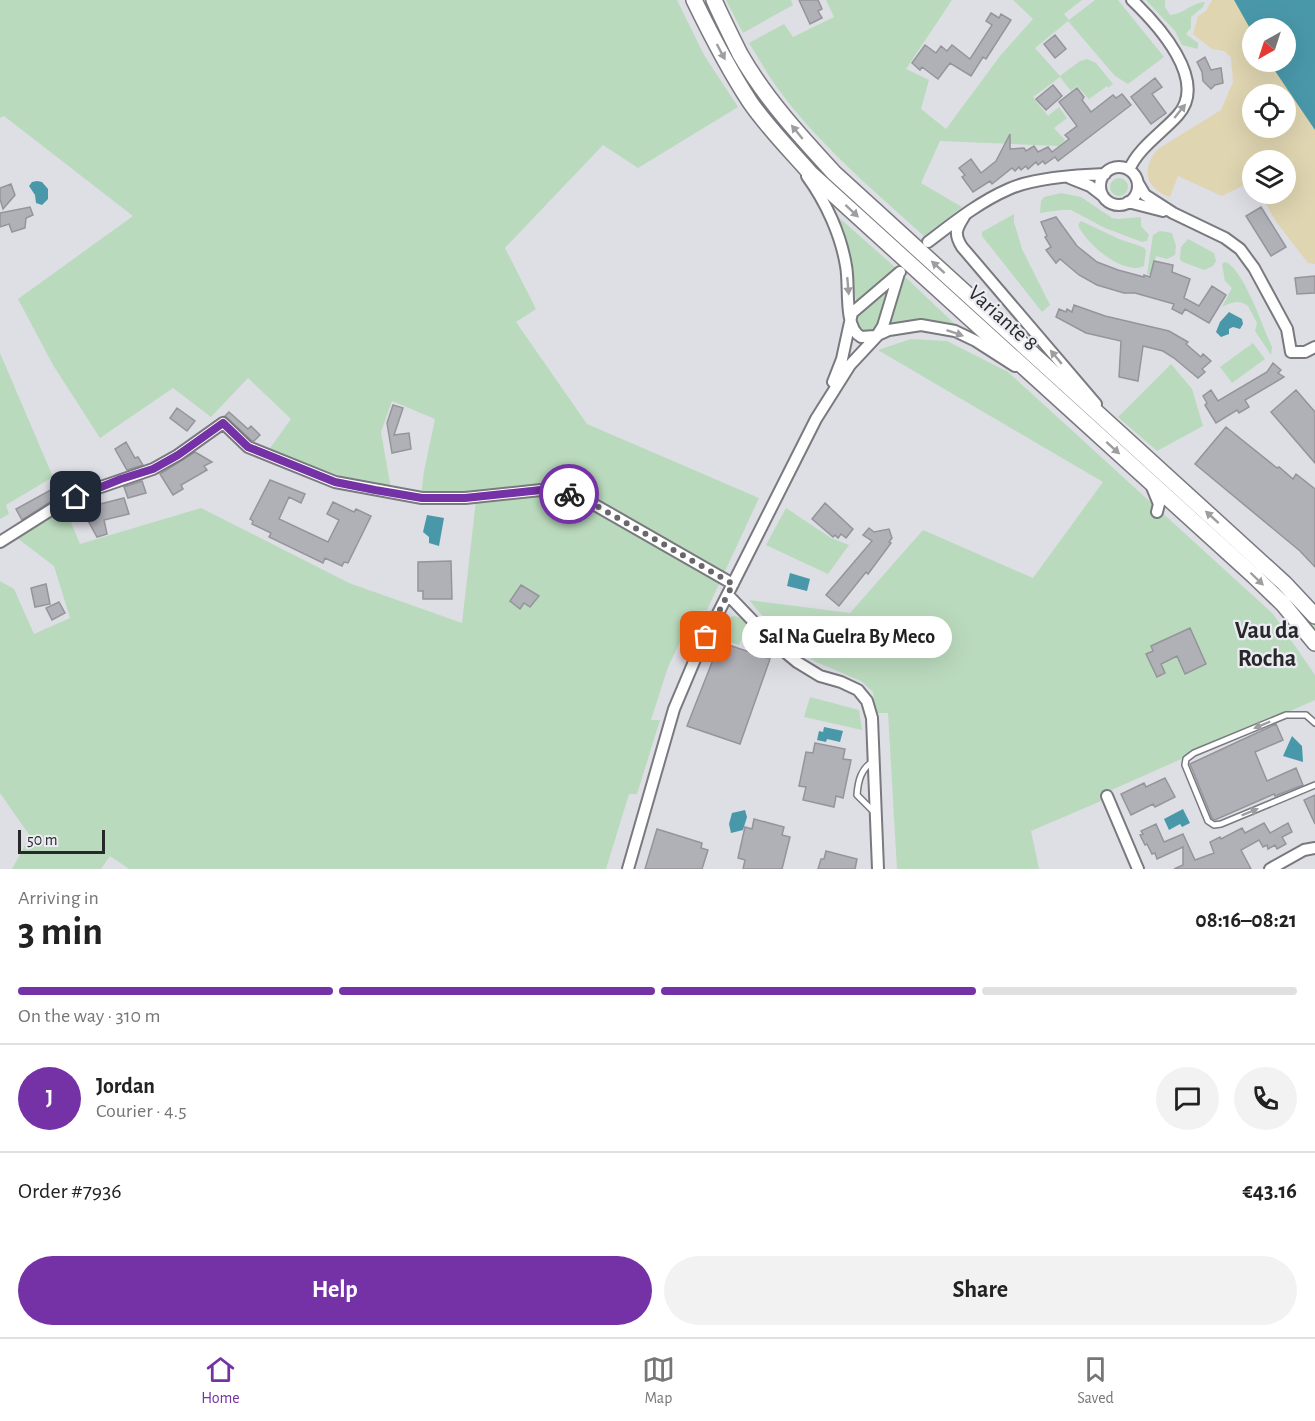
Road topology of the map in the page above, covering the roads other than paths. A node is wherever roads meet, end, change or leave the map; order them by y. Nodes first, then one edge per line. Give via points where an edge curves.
1 (694, 0) edge
2 (714, 0) edge
3 (1132, 0) edge
4 (780, 140) junction
5 (1129, 170) junction
6 (1105, 174) junction
7 (1070, 178) junction
8 (1138, 183) junction
9 (1104, 197) junction
10 (1128, 202) junction
11 (1173, 213) junction
12 (965, 214) junction
13 (962, 247) junction
14 (850, 320) junction
15 (876, 335) junction
16 (1315, 347) edge
17 (824, 405) junction
18 (1070, 409) junction
19 (1121, 434) junction
20 (0, 542) edge
21 (733, 584) junction
22 (728, 596) junction
23 (1315, 616) edge
24 (1315, 643) edge
25 (1315, 723) edge
26 (874, 761) junction
27 (1315, 784) edge
28 (1107, 796) dead end
29 (876, 815) junction
30 (1315, 848) edge
31 (628, 869) edge
32 (878, 869) edge
33 (1138, 869) edge
34 (1270, 869) edge

1 -> 4 main road, Variante 8 via 745,94
19 -> 2 main road, Variante 8 via 834,173 801,138 741,55
5 -> 3 street via 1132,162 1179,114 1188,94 1183,68 1172,45
4 -> 14 street via 810,179 835,228 846,265
4 -> 18 main road, Variante 8 via 818,180
5 - 6 street via 1118,167
5 - 8 street
6 - 7 street
6 - 9 street via 1101,183
7 - 9 street
7 - 12 street via 1037,180 1010,188
8 - 10 street via 1136,194
8 - 11 street via 1145,195
9 - 10 street via 1114,204
10 - 11 street
11 - 16 street via 1240,249 1287,329 1292,352
12 - 13 street via 956,238
12 - 13 street via 928,242 945,237
19 -> 13 street
14 - 15 street via 857,335
14 - 15 street via 854,309 900,272 883,326
14 - 17 street via 842,359
15 - 17 street
15 -> 18 street via 921,325 954,331 1016,366
17 - 21 street
18 -> 24 main road, Variante 8 via 1276,597
23 -> 19 main road, Variante 8
20 - 21 street via 57,506 153,469 223,423 248,447 335,482 433,498 541,490 564,492 588,501
21 - 22 street
22 - 26 street via 797,662 820,676 858,690 867,701 872,718
22 - 31 street via 674,709
25 -> 27 lane via 1305,715 1286,715 1194,753 1185,765 1208,821 1214,825
26 - 29 street
26 - 29 lane via 866,765 857,795
28 - 33 street
29 - 32 street
30 - 34 street

